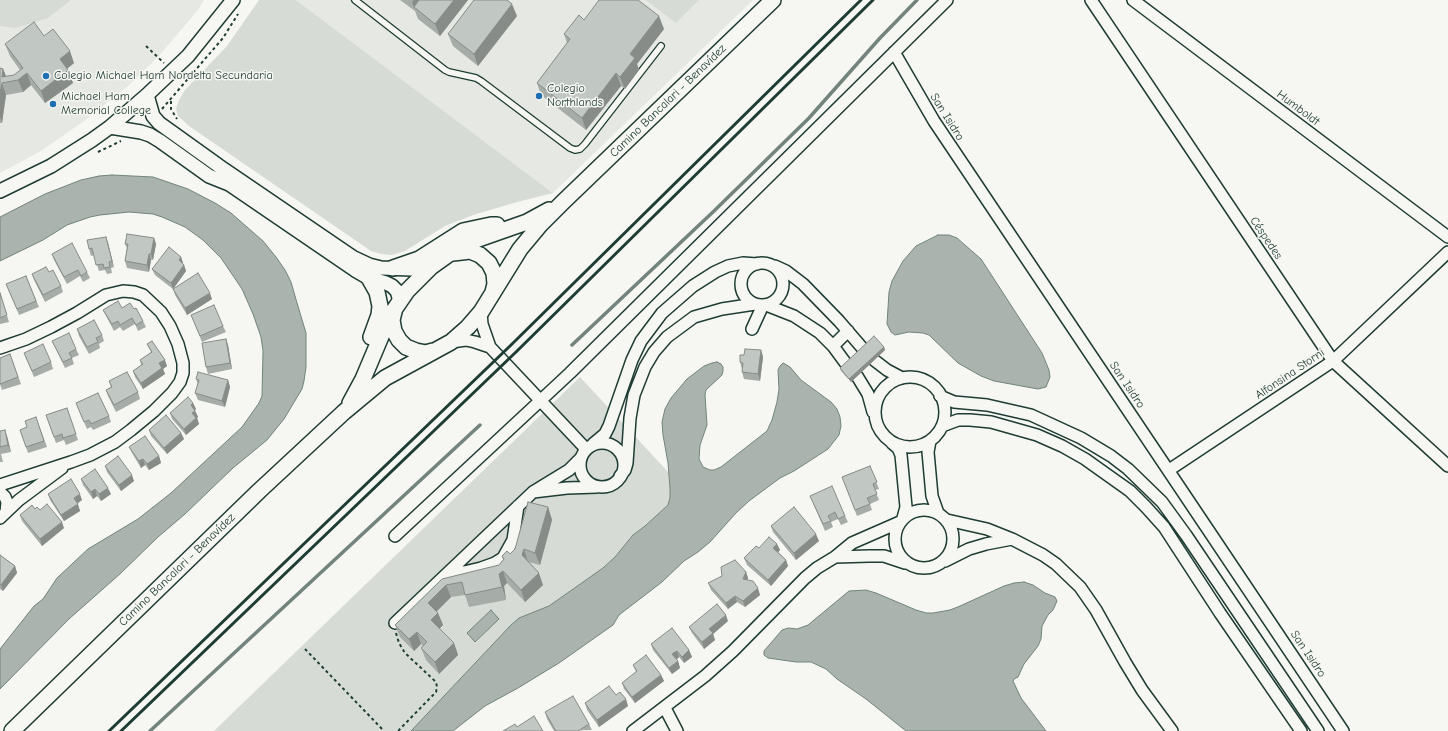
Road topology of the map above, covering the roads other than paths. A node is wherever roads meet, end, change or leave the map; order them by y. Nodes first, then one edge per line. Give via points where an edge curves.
1 (233, 0) edge
2 (355, 0) edge
3 (773, 0) edge
4 (947, 0) edge
5 (1091, 0) edge
6 (1133, 0) edge
7 (661, 46) dead end
8 (894, 52) junction
9 (147, 95) junction
10 (110, 127) junction
11 (0, 191) edge
12 (563, 202) junction
13 (516, 225) junction
14 (1448, 237) edge
15 (1448, 252) edge
16 (448, 255) junction
17 (762, 264) junction
18 (431, 267) junction
19 (393, 268) junction
20 (369, 278) junction
21 (492, 295) junction
22 (761, 305) junction
23 (397, 306) junction
24 (481, 312) junction
25 (752, 329) dead end
26 (848, 331) junction
27 (451, 342) junction
28 (833, 346) junction
29 (490, 347) junction
30 (0, 348) edge
31 (436, 350) junction
32 (864, 350) edge
33 (874, 360) edge
34 (1333, 361) junction
35 (847, 365) edge
36 (857, 376) edge
37 (902, 378) junction
38 (363, 379) junction
39 (940, 396) junction
40 (540, 400) junction
41 (344, 412) junction
42 (874, 415) junction
43 (942, 426) junction
44 (930, 441) junction
45 (892, 443) junction
46 (587, 451) junction
47 (71, 462) junction
48 (1448, 466) edge
49 (1169, 470) junction
50 (620, 476) junction
51 (0, 485) edge
52 (602, 486) junction
53 (0, 492) edge
54 (533, 492) junction
55 (518, 506) junction
56 (938, 513) junction
57 (3, 515) edge
58 (1174, 519) junction
59 (901, 520) junction
60 (947, 520) junction
61 (1164, 527) junction
62 (395, 536) dead end
63 (1012, 539) junction
64 (835, 557) junction
65 (941, 563) junction
66 (909, 564) junction
67 (448, 573) junction
68 (395, 623) edge
69 (665, 708) junction
70 (12, 731) edge
71 (633, 731) edge
72 (677, 731) edge
73 (1172, 731) edge
74 (1301, 731) edge
75 (1318, 731) edge
76 (1343, 731) edge

1 - 9 street via 188,56
2 - 7 lane via 445,70 481,81 575,150 585,144
3 - 12 main road, Camino Bancalari - Benavídez
4 - 8 street
5 - 34 street, Céspedes
6 - 14 street, Humboldt
8 - 40 street
8 - 49 street, San Isidro via 934,121
9 - 10 street
9 - 19 street via 153,116 159,123 218,166 354,258 369,265
10 - 11 street via 51,166
10 - 20 street via 150,135 209,176 229,184
12 - 13 main road, Camino Bancalari - Benavídez via 539,217
12 - 21 main road, Camino Bancalari - Benavídez via 520,249
13 - 16 main road, Camino Bancalari - Benavídez via 470,242
13 - 19 main road via 491,225 463,231 419,259
15 - 34 street, Alfonsina Storni
16 - 18 main road, Camino Bancalari - Benavídez
16 - 21 main road via 470,251 489,263 494,273
17 - 22 street via 750,267 744,272 741,283 746,298
17 - 22 street via 775,268 783,285 774,302
17 - 26 street via 778,267 803,284
17 - 46 street via 743,263 715,272 693,286 662,313 641,341 632,360 609,426
18 - 19 street
18 - 23 main road, Camino Bancalari - Benavídez via 407,291
20 - 23 street via 392,286 397,291
20 - 38 main road via 377,292 380,306 369,342
21 - 24 main road, Camino Bancalari - Benavídez
22 - 25 street
22 - 28 street via 794,316 820,332
22 - 50 street via 722,309 694,317 667,337 654,352 634,395 627,463
23 - 31 main road via 392,320 399,340 406,347 416,351 426,353
23 - 38 main road, Camino Bancalari - Benavídez via 385,327
24 - 27 main road, Camino Bancalari - Benavídez
24 - 29 street via 482,324
26 - 28 street
26 - 32 street
27 - 29 street via 466,340
27 - 31 main road, Camino Bancalari - Benavídez
28 - 35 street
29 - 40 street
30 - 47 street via 26,339 77,314 106,295 123,291 143,295 161,312 170,326 183,363 180,382 172,393 115,442
31 - 41 main road, Camino Bancalari - Benavídez via 385,378
33 - 37 street
34 - 48 street, Céspedes
34 - 49 street, Alfonsina Storni
36 - 42 street via 868,394
37 - 39 street via 921,379 932,386
37 - 42 street via 890,383 882,392 876,403
38 - 41 main road, Camino Bancalari - Benavídez
39 - 43 street via 945,414
39 - 58 street via 954,402 987,405 1031,416 1081,438 1128,469 1157,497
40 - 46 street
40 - 62 street
41 - 70 main road, Camino Bancalari - Benavídez
42 - 45 street via 878,428
43 - 44 street
43 - 61 street via 958,420 991,422 1037,434 1085,459 1130,491
44 - 45 street via 911,448
44 - 56 street via 928,452 932,496
45 - 59 street via 901,455 906,502
46 - 50 street via 605,443 612,446 623,461
46 - 52 street via 580,467 584,478 591,484
46 - 54 street via 569,470
47 - 51 street
47 - 57 street
49 - 76 street, San Isidro
50 - 52 street via 614,482
52 - 54 street
53 - 57 street via 7,502
54 - 55 street
55 - 67 street
55 - 67 street via 513,540 503,558 481,568
56 - 59 street via 917,510
56 - 60 street
58 - 61 street
58 - 75 street
59 - 64 street via 852,543
59 - 66 street via 895,532 894,543 898,553
60 - 63 street via 988,529
60 - 65 street via 952,530 953,545 949,555
61 - 74 street
63 - 65 street via 969,549
63 - 73 street via 1056,564 1084,593 1142,690
64 - 66 street via 884,556
64 - 69 street via 805,578 733,651
65 - 66 street via 925,569
67 - 68 street
69 - 71 street
69 - 72 street

